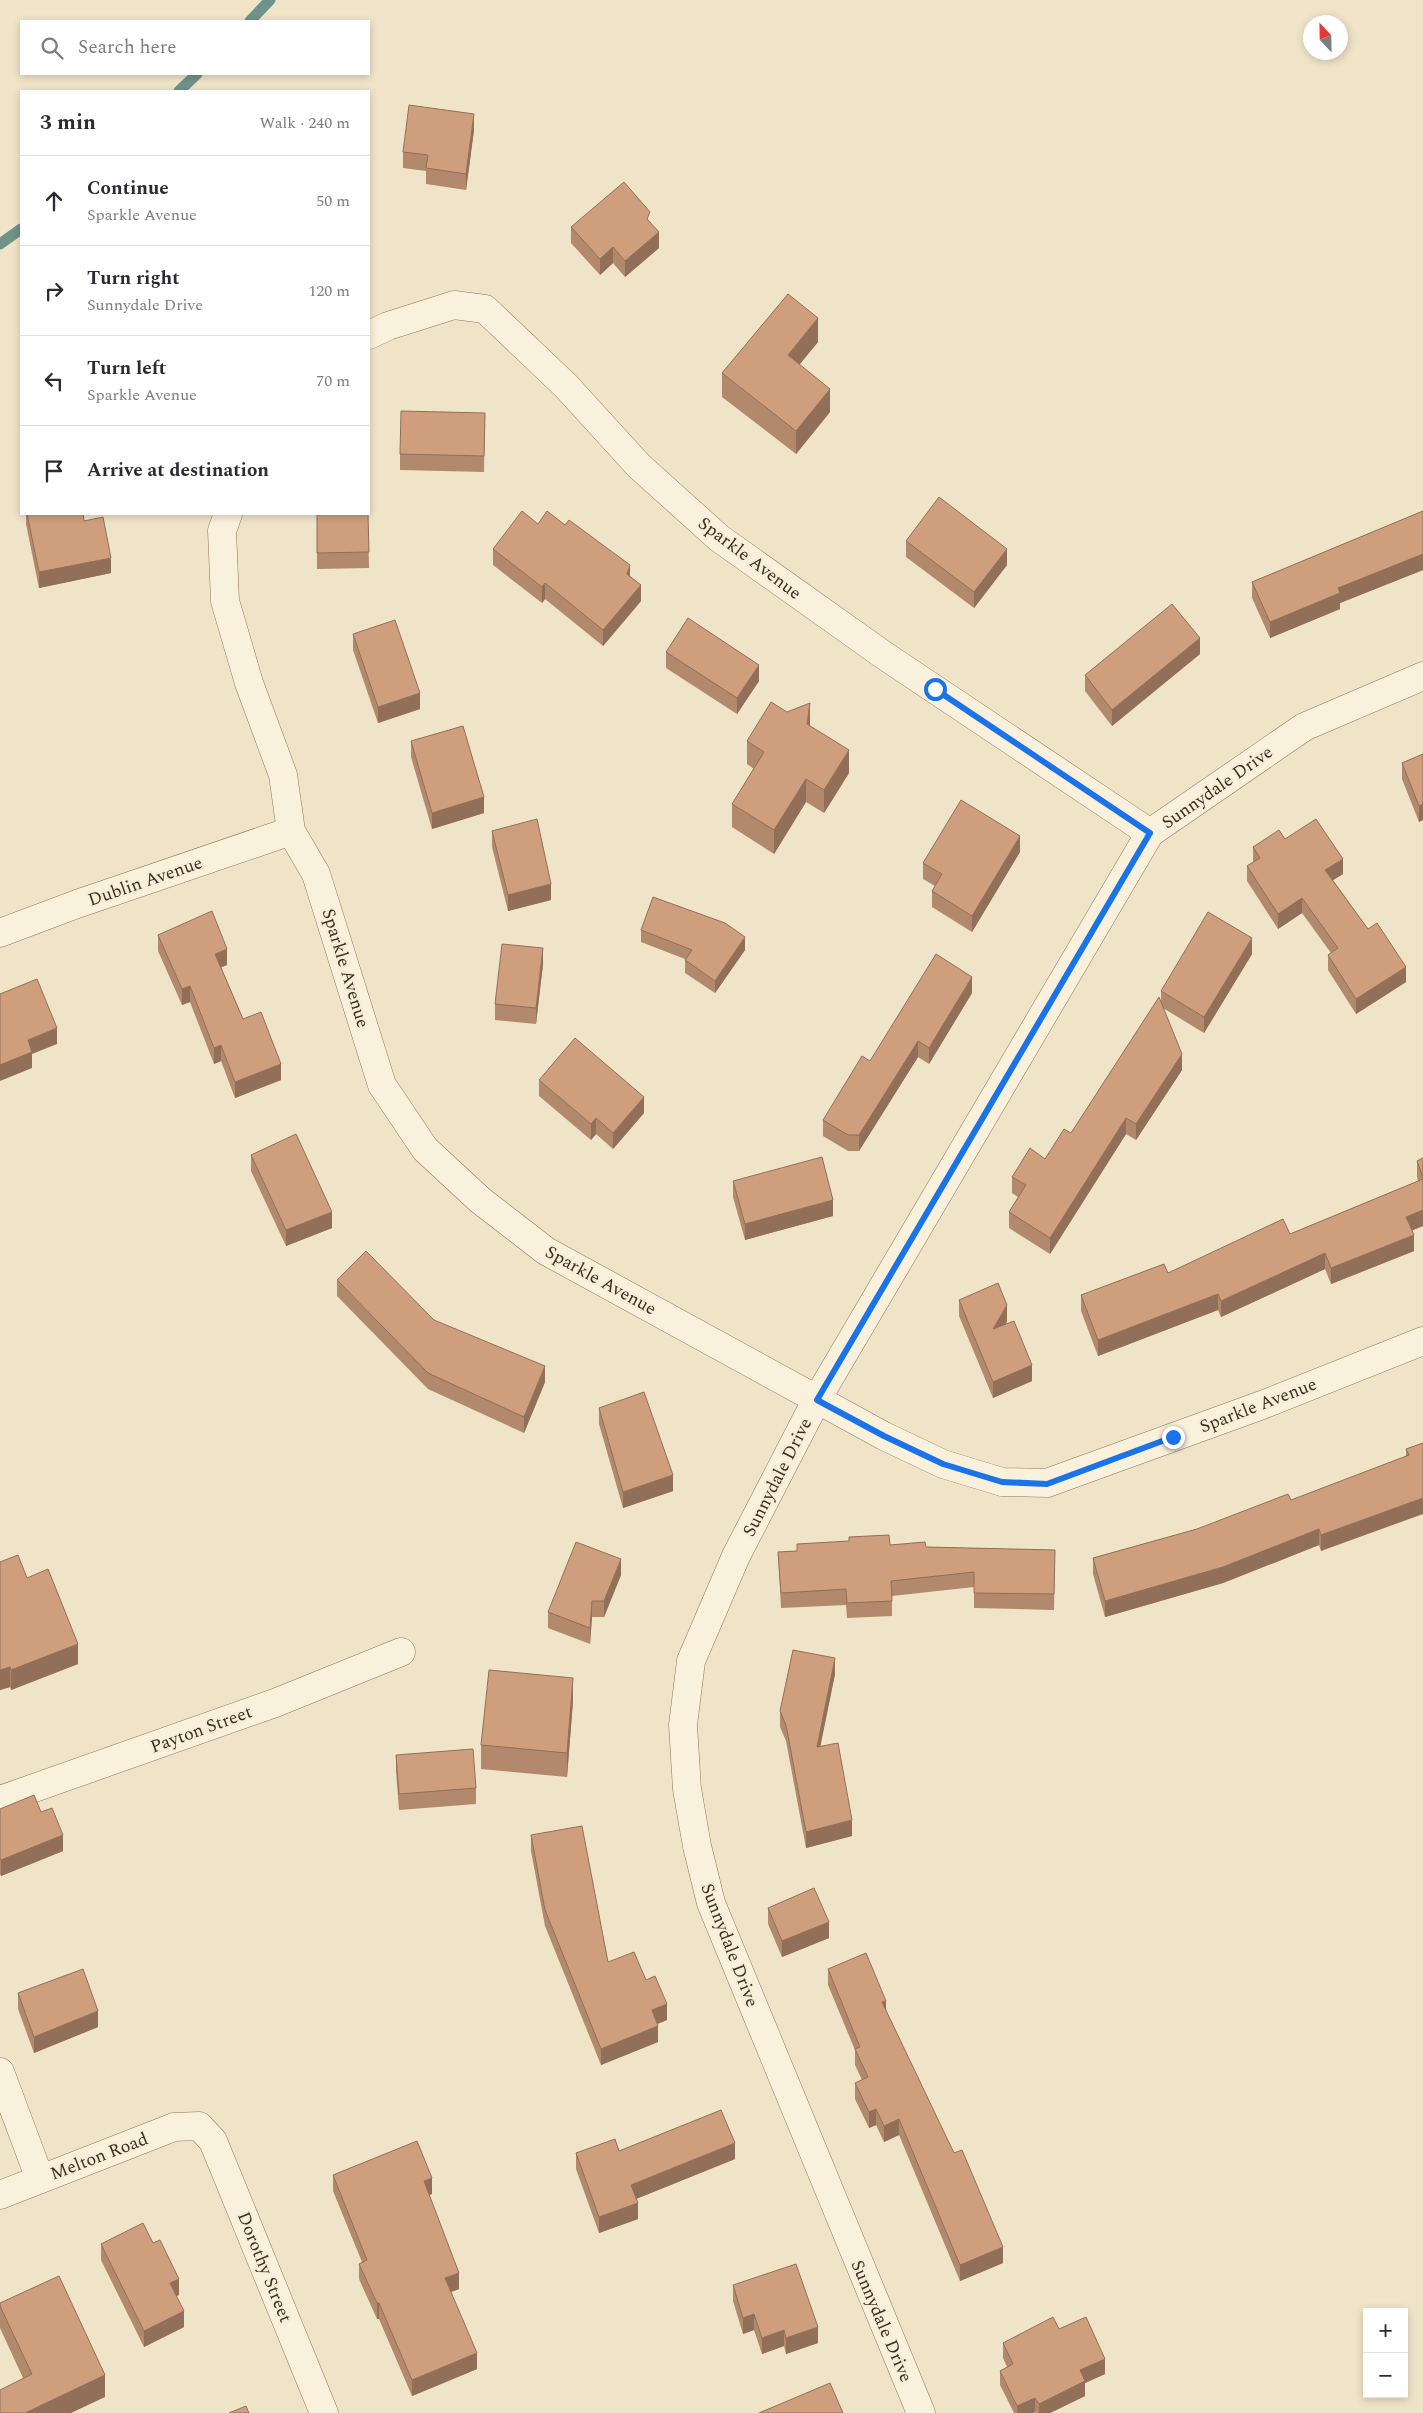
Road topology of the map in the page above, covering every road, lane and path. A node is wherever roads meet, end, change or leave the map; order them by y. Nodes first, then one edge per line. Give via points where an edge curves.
1 (370, 335) edge
2 (228, 515) edge
3 (1423, 676) edge
4 (291, 831) junction
5 (1150, 833) junction
6 (0, 933) edge
7 (1423, 1341) edge
8 (817, 1400) junction
9 (401, 1652) dead end
10 (0, 1800) edge
11 (0, 2072) edge
12 (199, 2126) joint
13 (40, 2179) junction
14 (0, 2195) edge
15 (324, 2413) edge
16 (921, 2413) edge

1 - 5 street, Sparkle Avenue via 454,305 485,309 566,386 639,466 719,538 885,656
2 - 4 street, Sparkle Avenue via 222,531 225,600 248,683 283,775
3 - 5 street, Sunnydale Drive via 1304,727
4 - 6 street, Dublin Avenue
4 - 8 street, Sparkle Avenue via 316,874 382,1085 426,1149 480,1200 546,1251
5 - 8 street, Sunnydale Drive
7 - 8 street, Sparkle Avenue via 1047,1484 1002,1482 943,1464
8 - 16 street, Sunnydale Drive via 736,1556 691,1661 683,1725 687,1789 711,1903
9 - 10 street, Payton Street via 275,1703
11 - 13 street
12 - 13 street, Melton Road via 174,2127
12 - 15 street, Dorothy Street via 214,2141
13 - 14 street, Melton Road

